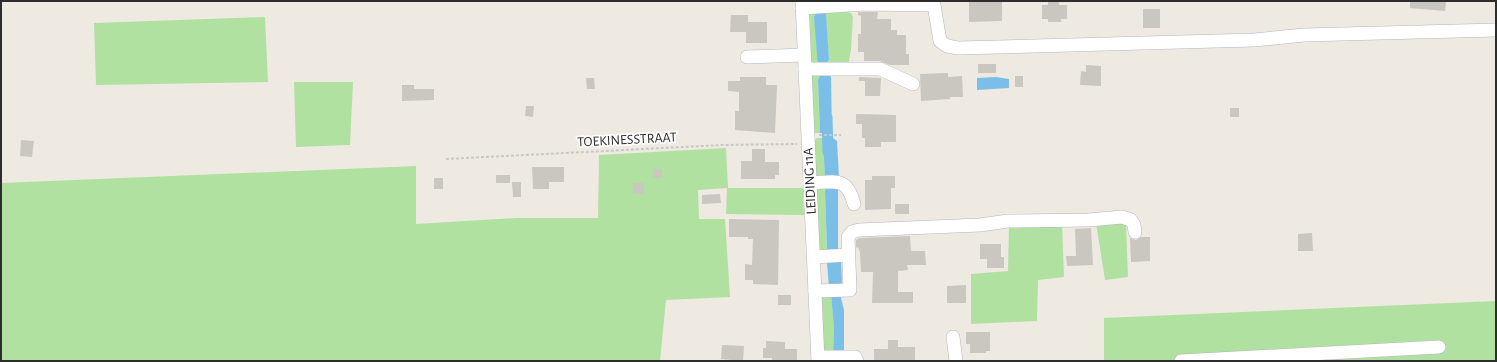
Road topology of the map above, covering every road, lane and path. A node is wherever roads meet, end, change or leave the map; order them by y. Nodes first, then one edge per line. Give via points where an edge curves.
1 (803, 6) edge
2 (1496, 30) edge
3 (804, 55) junction
4 (747, 57) dead end
5 (805, 69) junction
6 (913, 84) dead end
7 (841, 135) dead end
8 (808, 139) junction
9 (446, 159) dead end
10 (810, 183) junction
11 (854, 204) dead end
12 (1135, 232) dead end
13 (843, 255) junction
14 (817, 257) junction
15 (819, 291) junction
16 (953, 336) dead end
17 (1439, 348) dead end
18 (821, 358) edge
19 (856, 359) edge
20 (956, 361) edge
21 (1181, 361) edge

1 - 2 street via 824,8 865,4 934,5 940,41 947,46 958,48
1 - 3 street, LEIDING 11A
3 - 4 street
3 - 5 street, LEIDING 11A
5 - 6 street via 880,68
5 - 8 street, LEIDING 11A
7 - 8 path, TOEKINESSTRAAT
8 - 9 path, TOEKINESSTRAAT
8 - 10 street, LEIDING 11A
10 - 11 street via 840,182 846,185
10 - 14 street, LEIDING 11A
12 - 13 street via 1130,220 1122,217 859,230 852,232 848,237
13 - 14 street
13 - 15 street via 850,290
14 - 15 street, LEIDING 11A
15 - 18 street, LEIDING 11A
16 - 20 street
17 - 21 street
18 - 19 street

